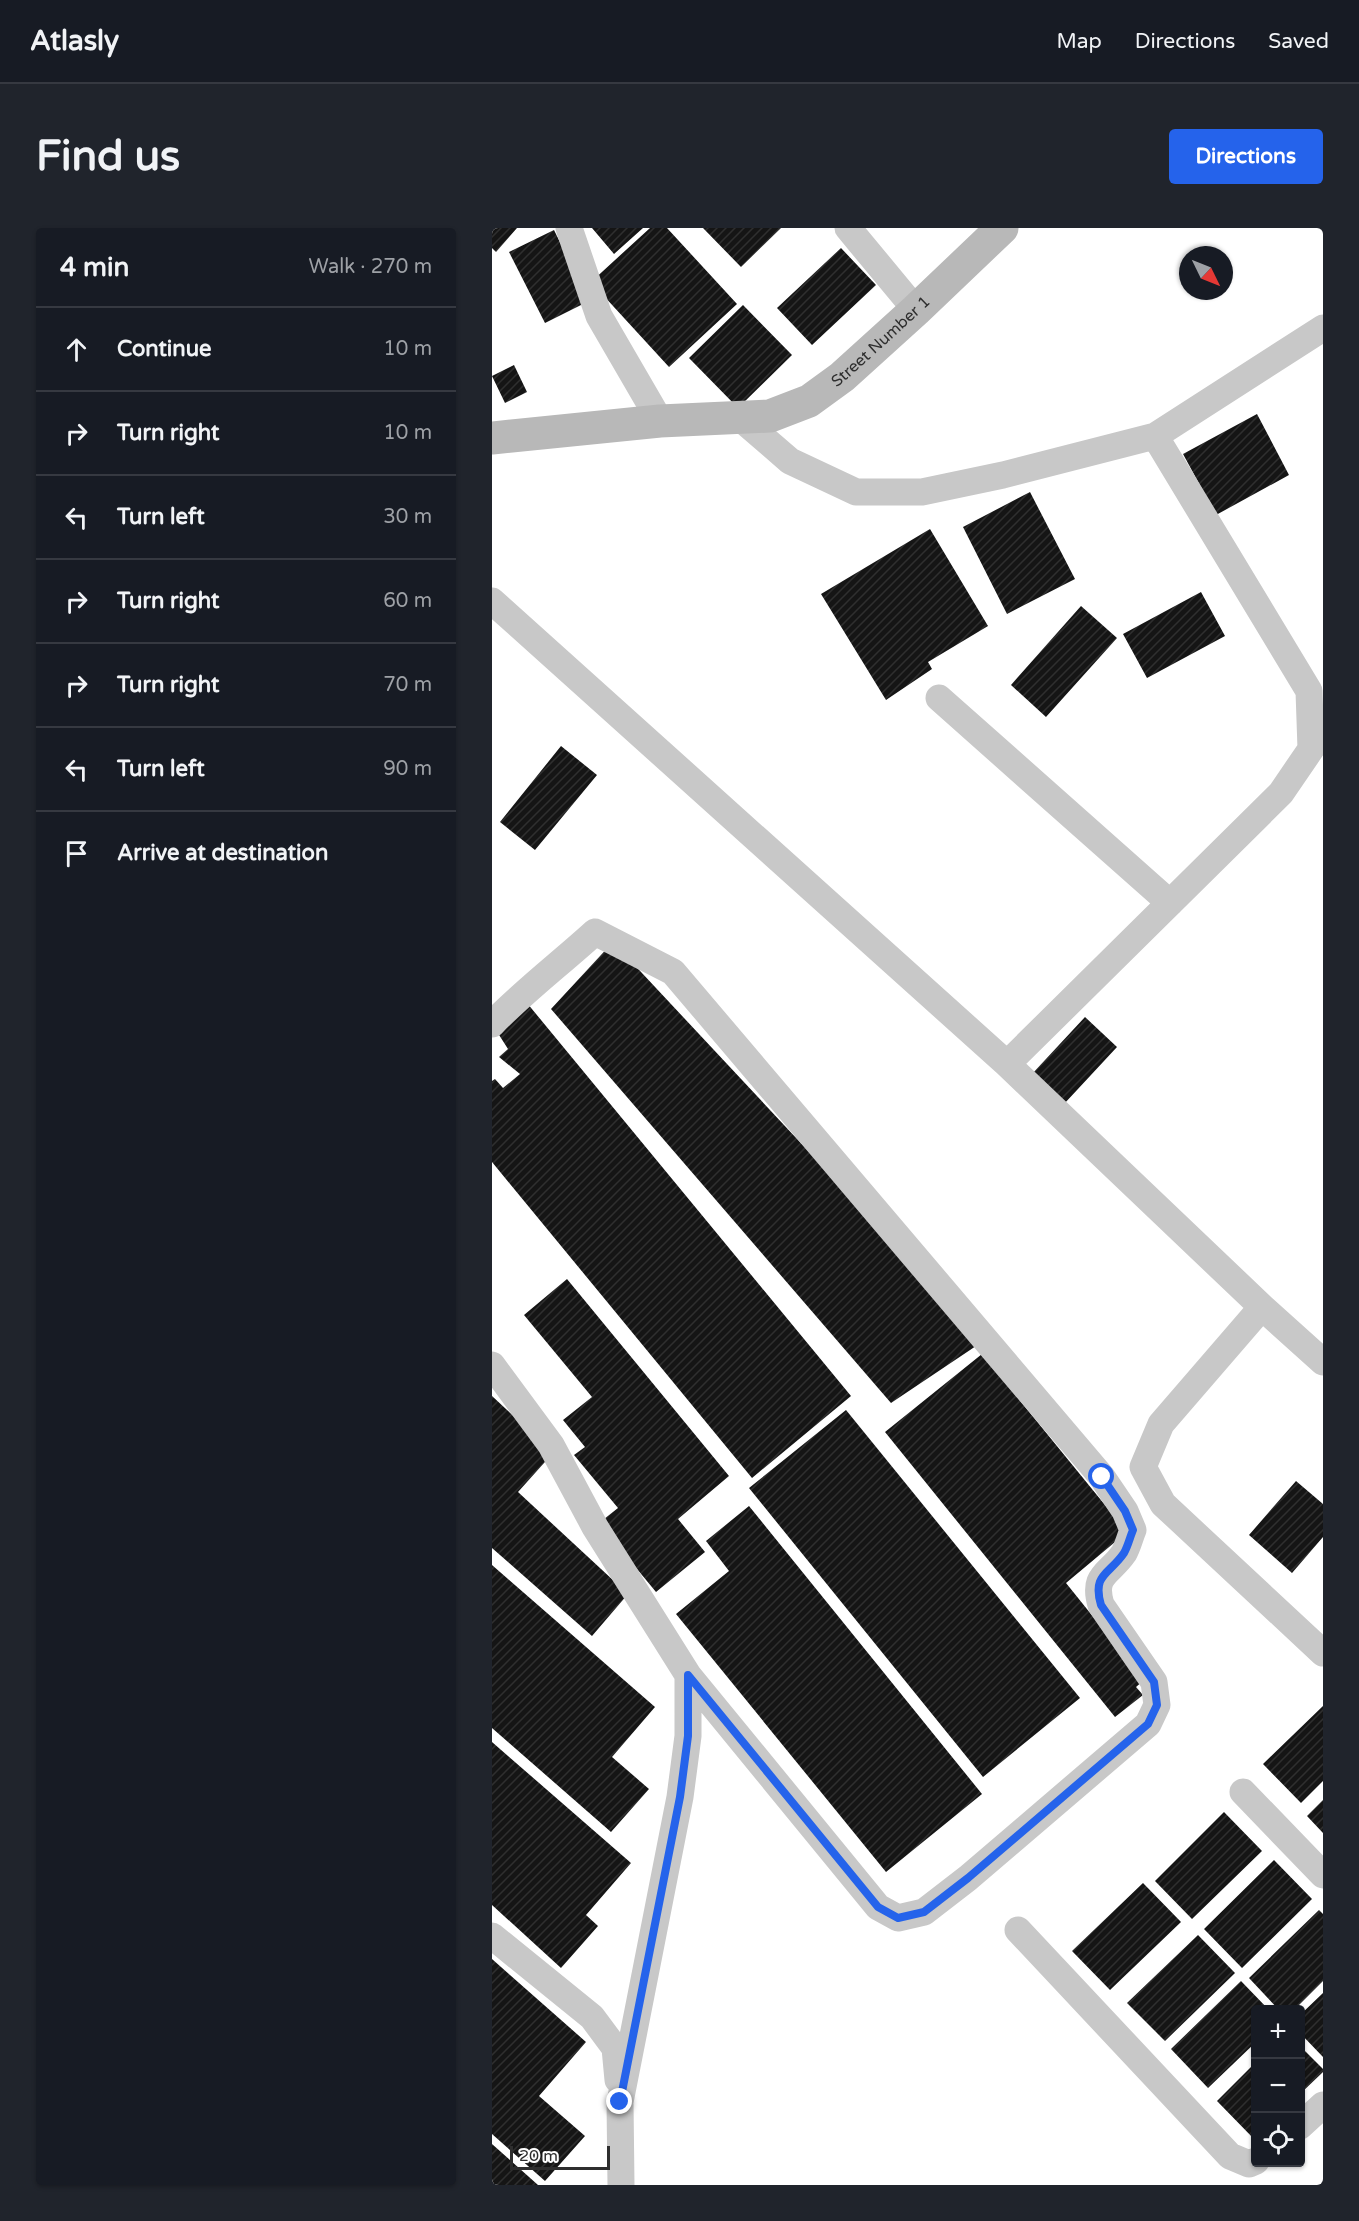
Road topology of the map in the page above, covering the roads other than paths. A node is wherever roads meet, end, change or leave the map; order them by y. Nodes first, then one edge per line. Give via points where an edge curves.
1 (569, 228) edge
2 (848, 228) edge
3 (1002, 228) edge
4 (916, 310) junction
5 (1319, 338) edge
6 (738, 416) junction
7 (660, 421) junction
8 (1155, 435) junction
9 (492, 438) edge
10 (492, 601) edge
11 (939, 698) dead end
12 (1317, 756) edge
13 (1170, 903) junction
14 (492, 1024) edge
15 (1006, 1064) junction
16 (1262, 1306) junction
17 (1323, 1362) edge
18 (492, 1365) edge
19 (1323, 1653) edge
20 (688, 1675) junction
21 (1243, 1792) dead end
22 (1323, 1875) edge
23 (1018, 1930) dead end
24 (492, 1936) edge
25 (620, 2102) junction
26 (1323, 2104) edge
27 (1305, 2121) edge
28 (1251, 2163) edge
29 (621, 2185) edge

1 - 7 street via 599,316
2 - 4 street
3 - 4 street, Street Number 1
4 - 6 street, Street Number 1 via 842,377 809,401 770,416
5 - 8 street
6 - 7 street, Street Number 1
6 - 8 street via 790,461 856,492 922,492
7 - 9 street, Street Number 1
8 - 12 street via 1309,692
10 - 15 street
11 - 13 street
12 - 13 street
13 - 15 street
14 - 20 street via 595,932 673,972 1102,1477 1125,1511 1133,1530 1125,1552 1102,1577 1096,1590 1101,1605 1154,1682 1157,1705 1148,1724 968,1878 924,1912 898,1918 878,1907
15 - 16 street
16 - 17 street
16 - 19 street via 1161,1424 1143,1467 1163,1504
18 - 20 street via 551,1445 595,1527
20 - 25 street via 688,1736 680,1797
21 - 22 street
23 - 28 street via 1230,2156
24 - 25 street via 592,2017 615,2048
25 - 29 street
26 - 27 street

